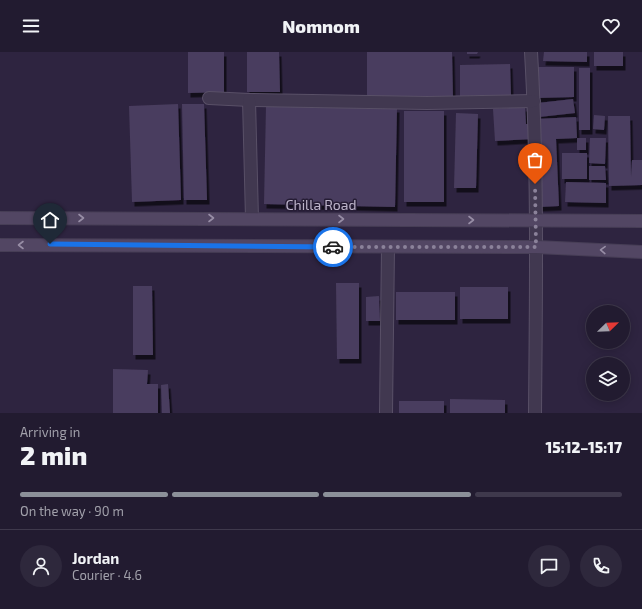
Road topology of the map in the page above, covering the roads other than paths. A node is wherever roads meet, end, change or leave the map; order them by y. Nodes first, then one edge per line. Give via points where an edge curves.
1 (531, 52) edge
2 (209, 98) dead end
3 (249, 100) junction
4 (534, 101) junction
5 (0, 218) edge
6 (252, 219) junction
7 (536, 221) junction
8 (642, 221) edge
9 (0, 245) edge
10 (388, 247) junction
11 (536, 247) junction
12 (642, 252) edge
13 (386, 413) edge
14 (535, 413) edge

1 - 4 street
2 - 3 street
3 - 4 street via 427,103
3 - 6 street
4 - 7 street
5 -> 6 main road, Chilla Road
6 -> 7 main road, Chilla Road
7 - 8 main road, Chilla Road
7 - 11 street
10 -> 9 main road
10 - 11 main road
10 - 13 street
12 -> 11 main road
11 - 14 street

